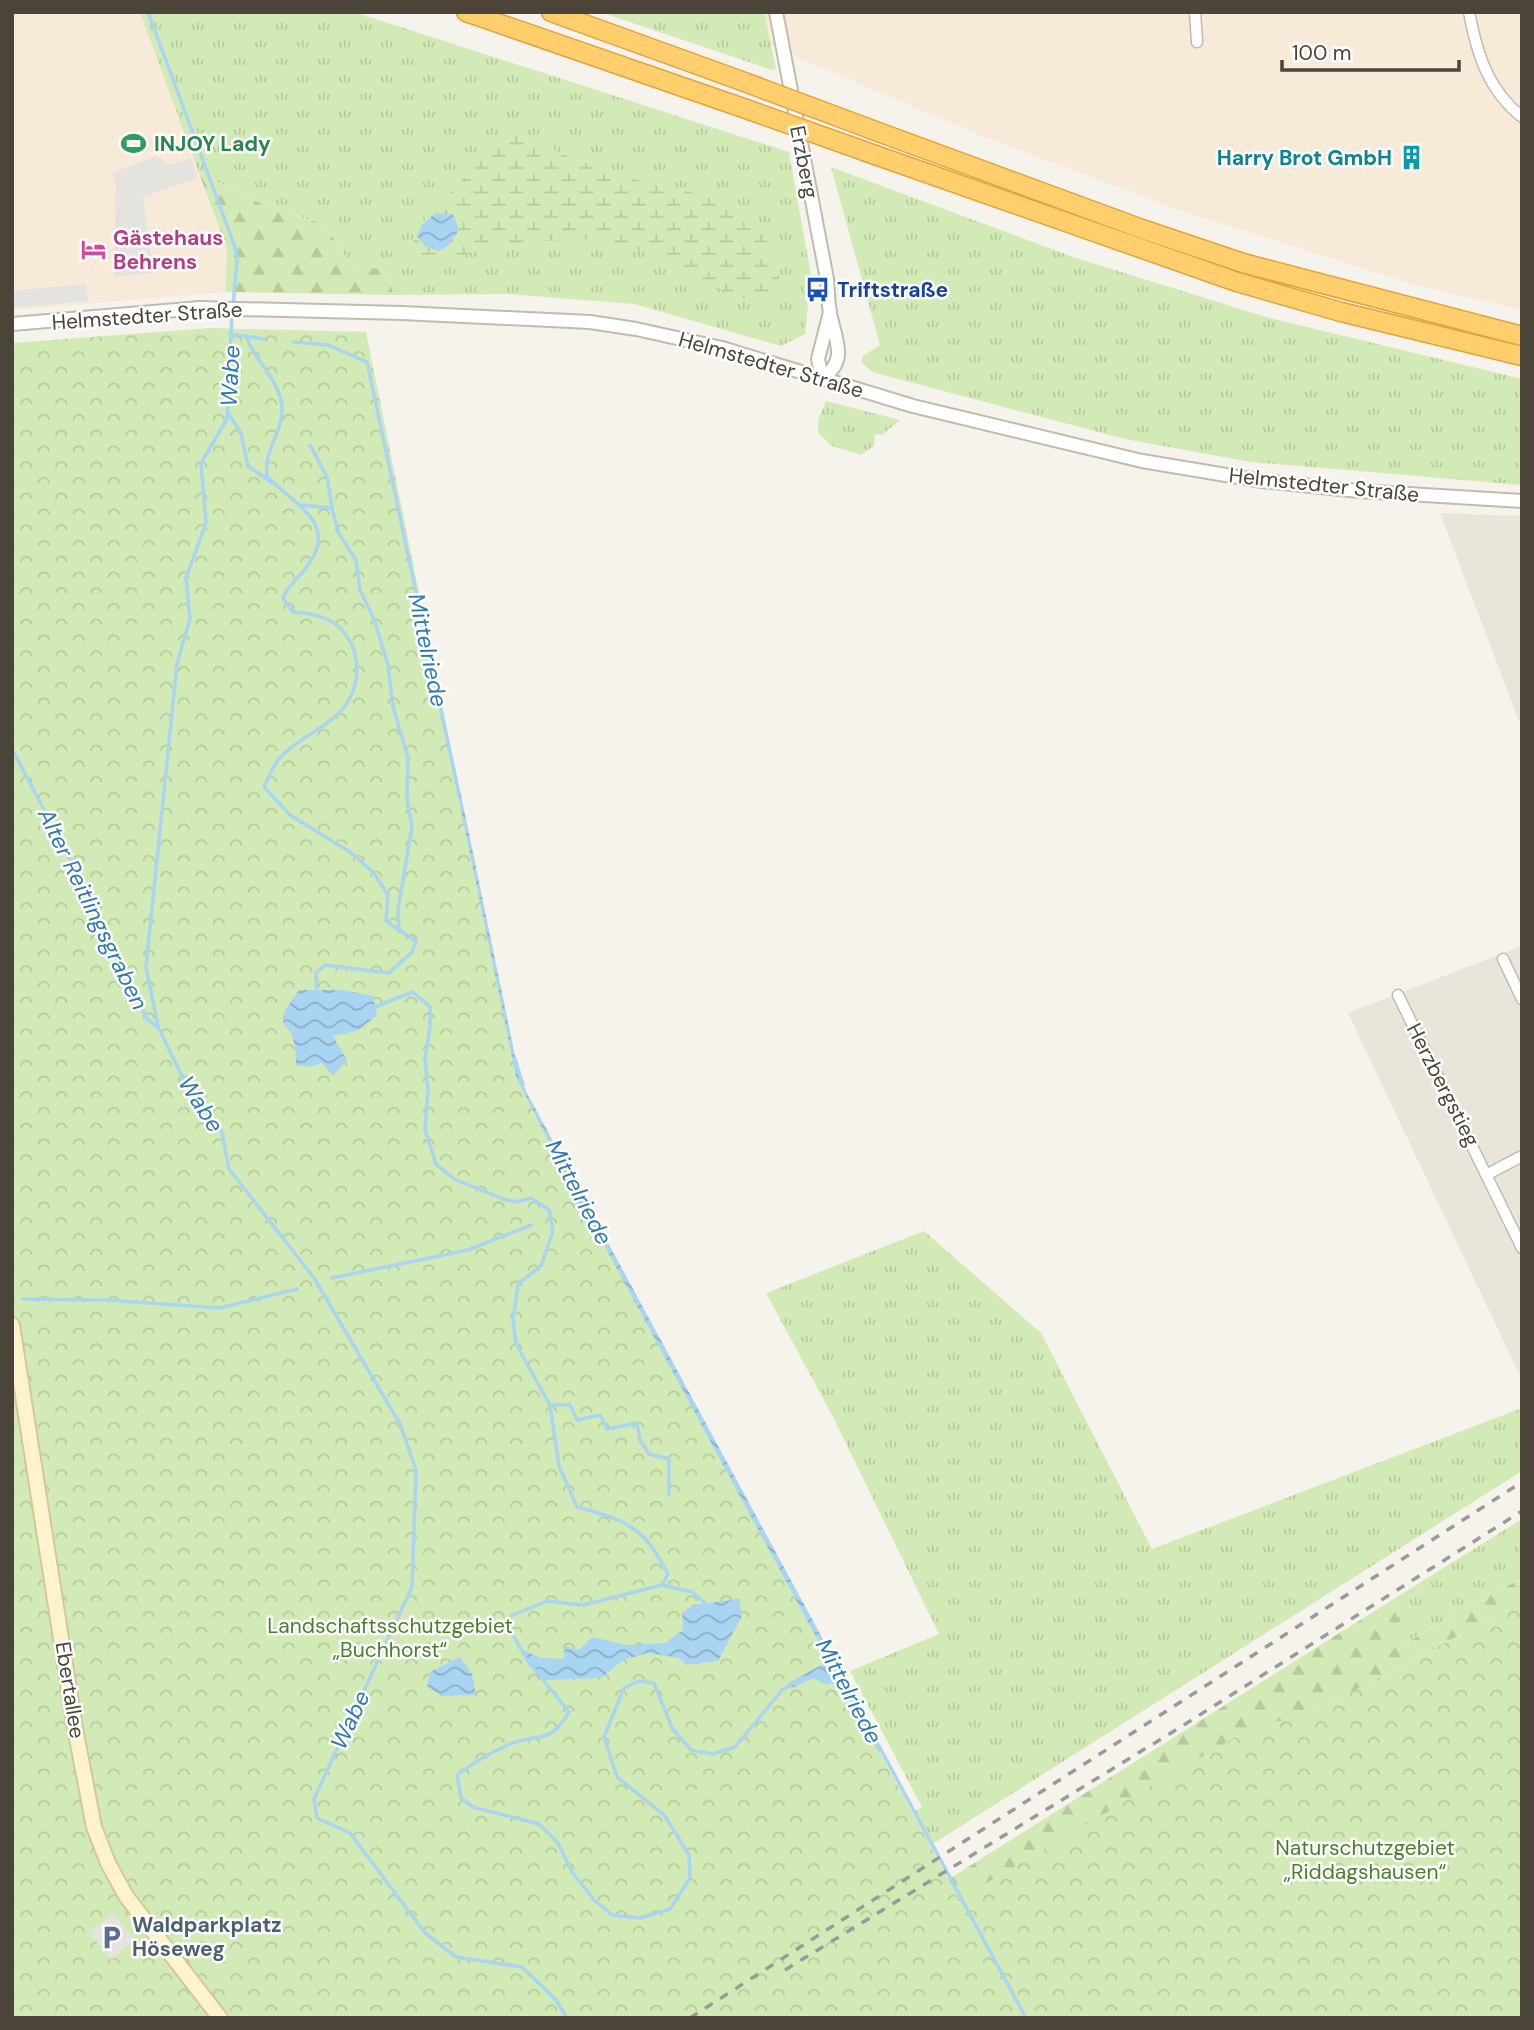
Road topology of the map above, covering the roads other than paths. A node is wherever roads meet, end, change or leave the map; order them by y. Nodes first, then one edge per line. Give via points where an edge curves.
1 (466, 12) edge
2 (551, 12) edge
3 (776, 12) edge
4 (1195, 12) edge
5 (1469, 12) edge
6 (1197, 42) dead end
7 (1522, 117) edge
8 (830, 312) junction
9 (12, 324) edge
10 (1522, 336) edge
11 (1522, 356) edge
12 (822, 378) junction
13 (1522, 501) edge
14 (1503, 959) dead end
15 (1398, 995) dead end
16 (1522, 999) edge
17 (1522, 1156) edge
18 (1488, 1174) junction
19 (1522, 1248) edge
20 (12, 1325) edge
21 (220, 2018) edge

1 - 11 highway, bridge via 1237,282
2 - 10 highway, bridge via 1129,225 1243,263
3 - 8 street, Erzberg
4 - 6 street
5 - 7 street via 1494,91
8 - 12 street, Erzberg via 818,359
8 - 12 street, Erzberg via 839,358 833,372
9 - 12 street, Helmstedter Straße via 200,309 590,322 682,338
12 - 13 street, Helmstedter Straße via 1009,431 1142,461 1276,482
14 - 16 street
15 - 18 street, Herzbergstieg
17 - 18 street
18 - 19 street, Herzbergstieg
20 - 21 main road, Ebertallee via 94,1827 126,1896

